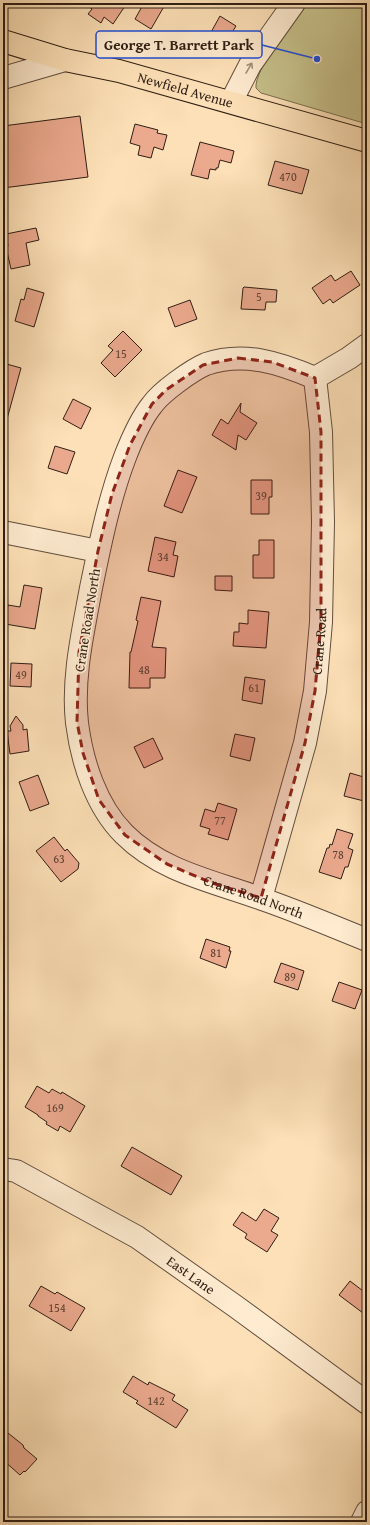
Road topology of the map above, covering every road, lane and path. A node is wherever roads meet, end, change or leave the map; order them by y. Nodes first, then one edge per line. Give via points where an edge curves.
1 (294, 3) edge
2 (3, 42) edge
3 (65, 60) junction
4 (3, 78) edge
5 (231, 102) junction
6 (367, 141) edge
7 (367, 345) edge
8 (315, 378) junction
9 (3, 532) edge
10 (98, 551) junction
11 (261, 898) junction
12 (367, 940) edge
13 (3, 1169) edge
14 (367, 1403) edge
15 (367, 1512) edge
16 (362, 1522) edge

5 -> 1 street via 250,65
2 - 3 main road, Newfield Avenue
3 - 4 street
3 - 5 main road, Newfield Avenue via 119,71
5 - 6 main road, Newfield Avenue
7 - 8 street
8 - 10 street, Crane Road North via 272,362 233,359 203,365 166,390 152,404 130,445 112,494
8 - 11 street, Crane Road via 321,432 323,522 321,622 315,691 305,743
9 - 10 street
10 - 11 street, Crane Road North via 79,652 77,722 83,753 99,800 125,835 167,864 212,884
11 - 12 street, Crane Road North
13 - 14 street, East Lane via 16,1171 137,1237
15 - 16 street

